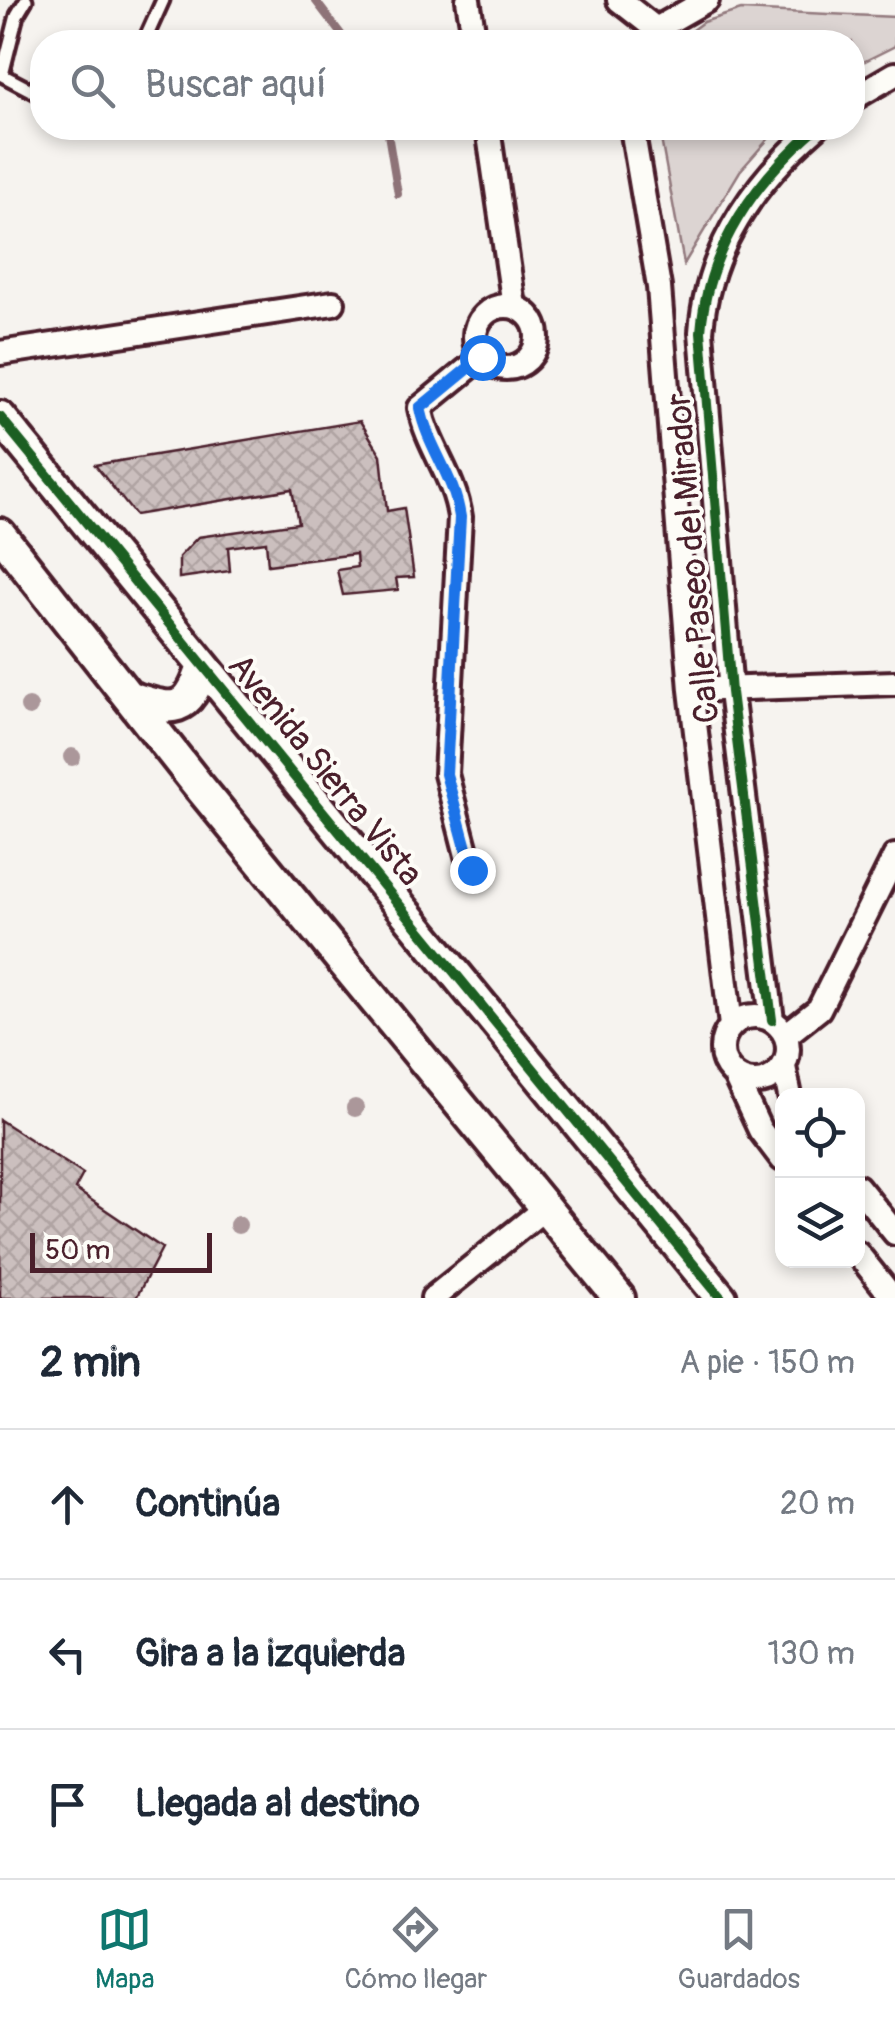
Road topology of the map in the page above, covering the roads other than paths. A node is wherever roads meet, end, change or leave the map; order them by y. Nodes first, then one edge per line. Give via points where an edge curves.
1 (26, 0) edge
2 (163, 0) edge
3 (468, 0) edge
4 (619, 0) edge
5 (707, 0) edge
6 (149, 30) edge
7 (473, 30) edge
8 (647, 30) edge
9 (660, 30) edge
10 (895, 74) edge
11 (30, 90) edge
12 (865, 91) edge
13 (490, 140) edge
14 (634, 140) edge
15 (805, 140) edge
16 (659, 287) junction
17 (704, 290) junction
18 (333, 303) dead end
19 (514, 306) junction
20 (0, 353) edge
21 (482, 357) junction
22 (0, 417) edge
23 (711, 449) junction
24 (672, 453) junction
25 (0, 534) edge
26 (204, 666) junction
27 (895, 682) edge
28 (691, 690) junction
29 (731, 692) junction
30 (130, 698) junction
31 (895, 856) edge
32 (472, 870) dead end
33 (731, 1026) junction
34 (779, 1028) junction
35 (784, 1067) junction
36 (735, 1076) junction
37 (788, 1088) edge
38 (775, 1150) edge
39 (865, 1196) edge
40 (544, 1208) junction
41 (895, 1234) edge
42 (865, 1263) edge
43 (433, 1298) edge
44 (619, 1298) edge
45 (721, 1298) edge
46 (893, 1298) edge

1 - 11 lane via 16,15 2,76
2 - 6 lane
3 - 7 street
4 - 8 street
5 - 9 street
10 - 12 street
13 - 19 street
14 - 16 street, Calle Paseo del Mirador
15 - 17 street, Calle Paseo del Mirador via 753,194
16 - 17 street
16 - 24 street, Calle Paseo del Mirador
17 - 23 street, Calle Paseo del Mirador
18 - 20 street
19 - 21 street via 482,316 474,337
19 - 21 street via 536,328 534,352 511,368
21 - 32 street via 420,408 456,486 460,517 446,774
22 - 26 street, Avenida Sierra Vista
23 - 24 street
23 - 29 street, Calle Paseo del Mirador
24 - 28 street, Calle Paseo del Mirador
25 - 30 street
26 - 30 street via 185,704 166,709
26 - 45 street, Avenida Sierra Vista
27 - 29 street
28 - 29 street
28 - 33 street, Calle Paseo del Mirador
29 - 34 street, Calle Paseo del Mirador
30 - 40 street
31 - 34 street via 819,1009
33 - 34 street via 750,1016
33 - 36 street via 722,1058
34 - 35 street
35 - 36 street via 767,1080
35 - 37 street
36 - 38 street
39 - 41 street
40 - 43 street
40 - 44 street
42 - 46 street

